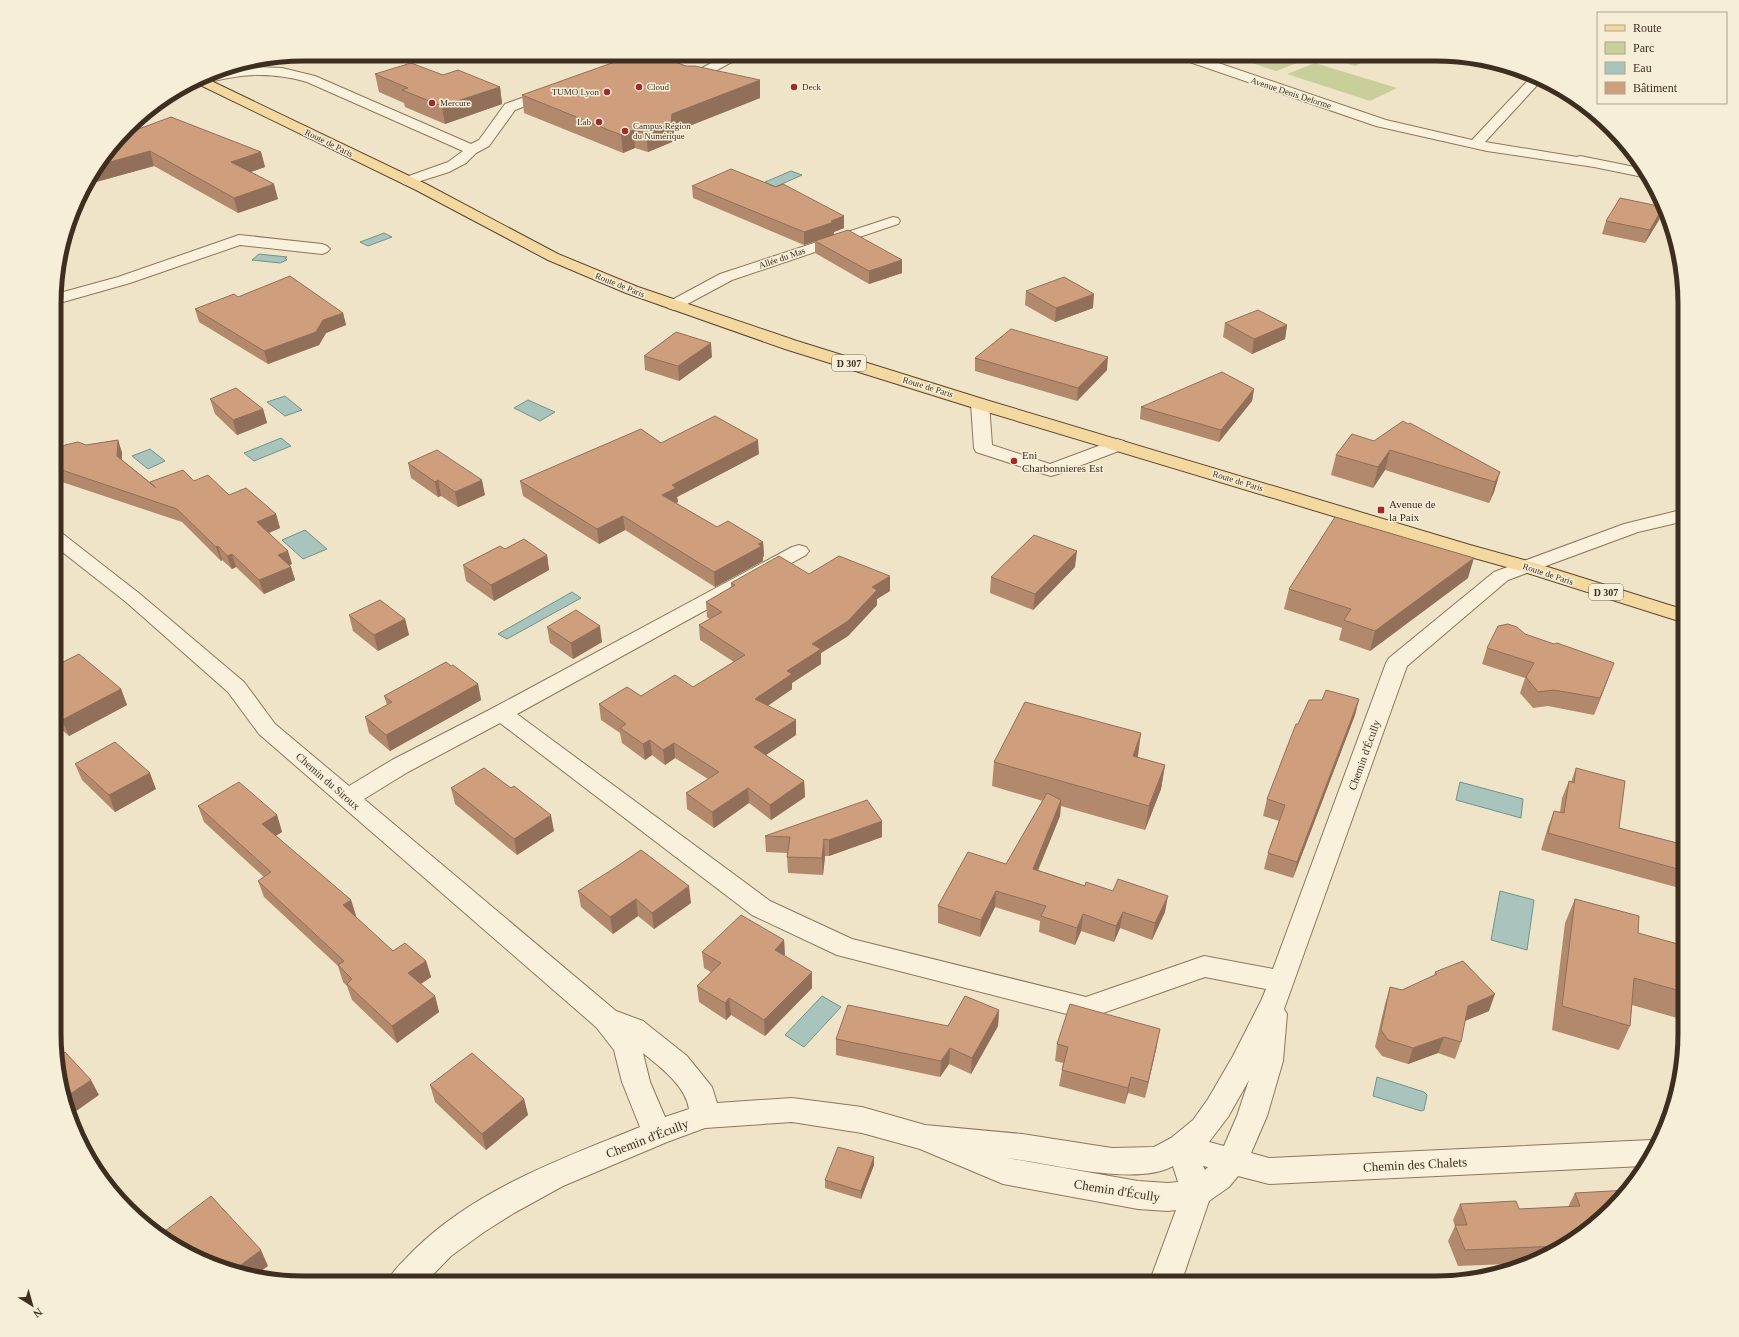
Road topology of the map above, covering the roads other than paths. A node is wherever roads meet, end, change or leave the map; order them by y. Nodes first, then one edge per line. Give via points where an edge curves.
1 (724, 61) edge
2 (1200, 61) edge
3 (223, 75) edge
4 (691, 79) edge
5 (205, 82) edge
6 (1534, 82) edge
7 (561, 88) edge
8 (1478, 142) junction
9 (471, 150) junction
10 (1639, 172) edge
11 (408, 181) junction
12 (893, 221) dead end
13 (322, 249) dead end
14 (61, 297) edge
15 (674, 305) junction
16 (980, 404) junction
17 (1117, 445) junction
18 (1678, 517) edge
19 (61, 542) edge
20 (798, 551) dead end
21 (1528, 567) junction
22 (1678, 615) edge
23 (501, 713) junction
24 (347, 798) junction
25 (1278, 992) junction
26 (606, 1019) junction
27 (705, 1116) junction
28 (657, 1133) junction
29 (926, 1138) junction
30 (1182, 1147) junction
31 (1645, 1153) edge
32 (1233, 1160) junction
33 (1197, 1193) junction
34 (409, 1276) edge
35 (1167, 1276) edge

1 - 4 street
2 - 8 street, Avenue Denis Delorme via 1404,129 1434,137
3 - 9 street via 245,70 289,72 311,79
5 - 11 main road, Route de Paris / D 307
6 - 8 street
7 - 9 street via 510,107 484,143
8 - 10 street, Avenue Denis Delorme via 1557,159
9 - 11 street via 470,155 461,161
11 - 15 main road, Route de Paris / D 307 via 553,257
12 - 15 street, Allée du Mas via 726,277
13 - 14 street via 239,240
15 - 16 main road, Route de Paris / D 307 via 791,345
16 - 17 main road, Route de Paris / D 307
16 - 17 street via 983,448 1051,470
17 - 21 main road, Route de Paris / D 307
18 - 21 street via 1631,528
19 - 24 street, Chemin du Siroux via 133,598 236,687 267,729
20 - 23 street
21 - 22 main road, Route de Paris / D 307
21 - 25 street, Chemin d'Écully via 1501,576 1397,663
23 - 24 street via 400,766
23 - 25 street via 761,908 846,948 1086,1008 1204,966
24 - 26 street, Chemin du Siroux
25 - 30 street, Chemin d'Écully via 1218,1108 1203,1128
25 - 32 street, Chemin d'Écully via 1269,1061 1252,1116
26 - 27 street, Chemin du Siroux via 633,1029 677,1064 702,1096
26 - 28 street, Chemin du Siroux via 627,1046 636,1082
27 - 28 street, Chemin d'Écully
27 - 29 street, Chemin d'Écully via 792,1110 862,1120
28 - 34 street, Chemin d'Écully via 552,1177 503,1203 440,1246
29 - 30 street, Chemin d'Écully via 1022,1147 1112,1160 1157,1160
29 - 33 street, Chemin d'Écully via 1003,1171 1138,1195 1168,1198
30 - 32 street, Chemin des Chalets
30 - 33 street
31 - 32 street, Chemin des Chalets via 1269,1171
32 - 33 street, Chemin d'Écully via 1218,1178
33 - 35 street

